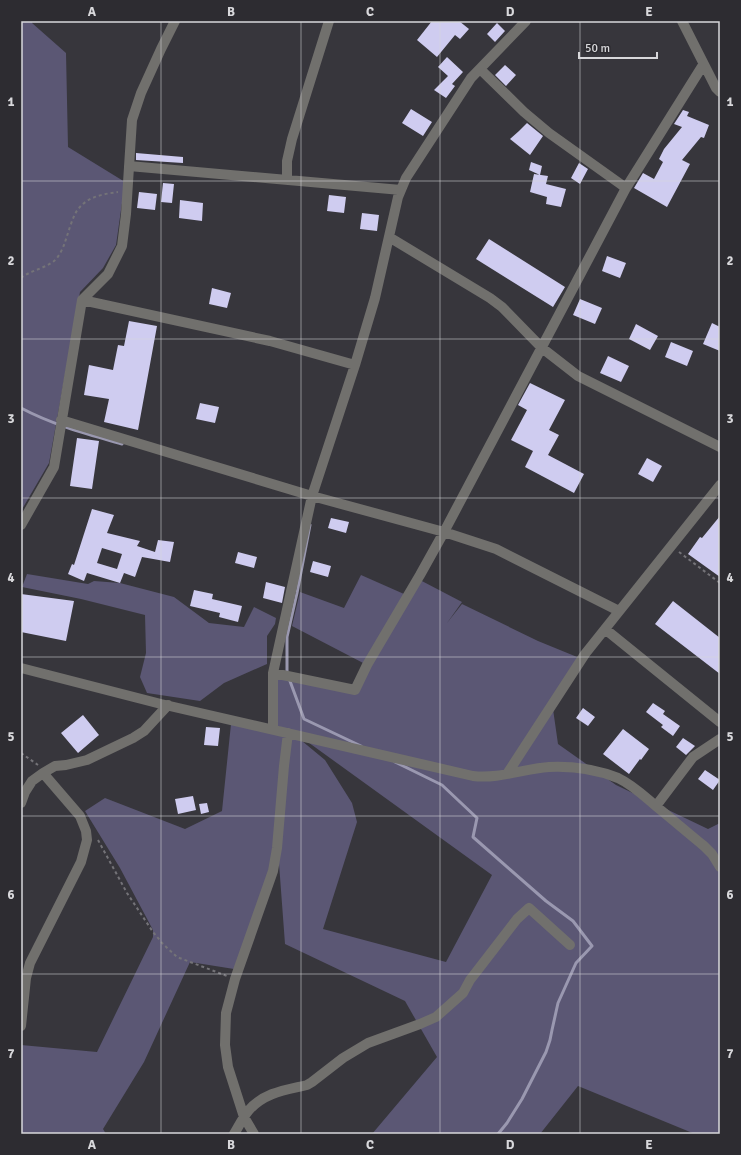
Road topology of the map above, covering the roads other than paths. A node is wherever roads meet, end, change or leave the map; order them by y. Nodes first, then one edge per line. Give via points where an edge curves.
1 (175, 21) edge
2 (329, 21) edge
3 (526, 21) edge
4 (682, 21) edge
5 (703, 65) junction
6 (480, 69) junction
7 (720, 92) edge
8 (129, 166) junction
9 (287, 180) junction
10 (626, 188) junction
11 (401, 190) junction
12 (389, 237) junction
13 (82, 300) junction
14 (542, 348) junction
15 (355, 365) junction
16 (61, 420) junction
17 (720, 447) edge
18 (720, 485) edge
19 (312, 496) junction
20 (717, 497) edge
21 (21, 525) edge
22 (444, 532) junction
23 (619, 611) junction
24 (605, 629) junction
25 (21, 668) edge
26 (273, 673) junction
27 (168, 705) junction
28 (720, 722) edge
29 (272, 729) junction
30 (288, 733) junction
31 (720, 738) edge
32 (43, 771) junction
33 (507, 774) junction
34 (21, 803) edge
35 (656, 806) junction
36 (720, 867) edge
37 (570, 945) dead end
38 (21, 1026) edge
39 (244, 1117) junction
40 (234, 1134) edge
41 (254, 1134) edge

1 - 8 street via 132,120
2 - 9 street via 292,139 287,161
3 - 6 street
4 - 5 street
5 - 7 street
5 - 10 street
6 - 10 street via 549,133
6 - 11 street via 467,84 406,178
8 - 9 street
8 - 13 street via 122,246 108,274
9 - 11 street
10 - 14 street
11 - 12 street
12 - 14 street via 502,307
12 - 15 street via 375,298
13 - 15 street via 270,342
13 - 16 street
14 - 17 street via 578,376
14 - 22 street
15 - 19 street
16 - 19 street
16 - 21 street via 54,467
18 - 20 street
19 - 22 street
19 - 26 street
20 - 23 street via 671,546
22 - 23 street via 496,549
22 - 26 street via 355,690
23 - 24 street
24 - 28 street
24 - 33 street via 585,654
25 - 27 street
26 - 29 street
27 - 29 street
27 - 32 street via 144,731 133,738 88,760 55,766
29 - 30 street
30 - 33 street via 473,776
30 - 39 street via 278,848 273,871 235,979 226,1013 225,1045 228,1067
31 - 35 street via 693,757
32 - 34 street via 32,781
32 - 38 street via 80,816 87,840 81,862 30,963
33 - 35 street via 548,767 590,770 607,774 628,784
35 - 36 street via 704,846
37 - 39 street via 529,908 517,918 462,993 436,1017 368,1043 307,1085 268,1095 256,1102
39 - 40 street
39 - 41 street

